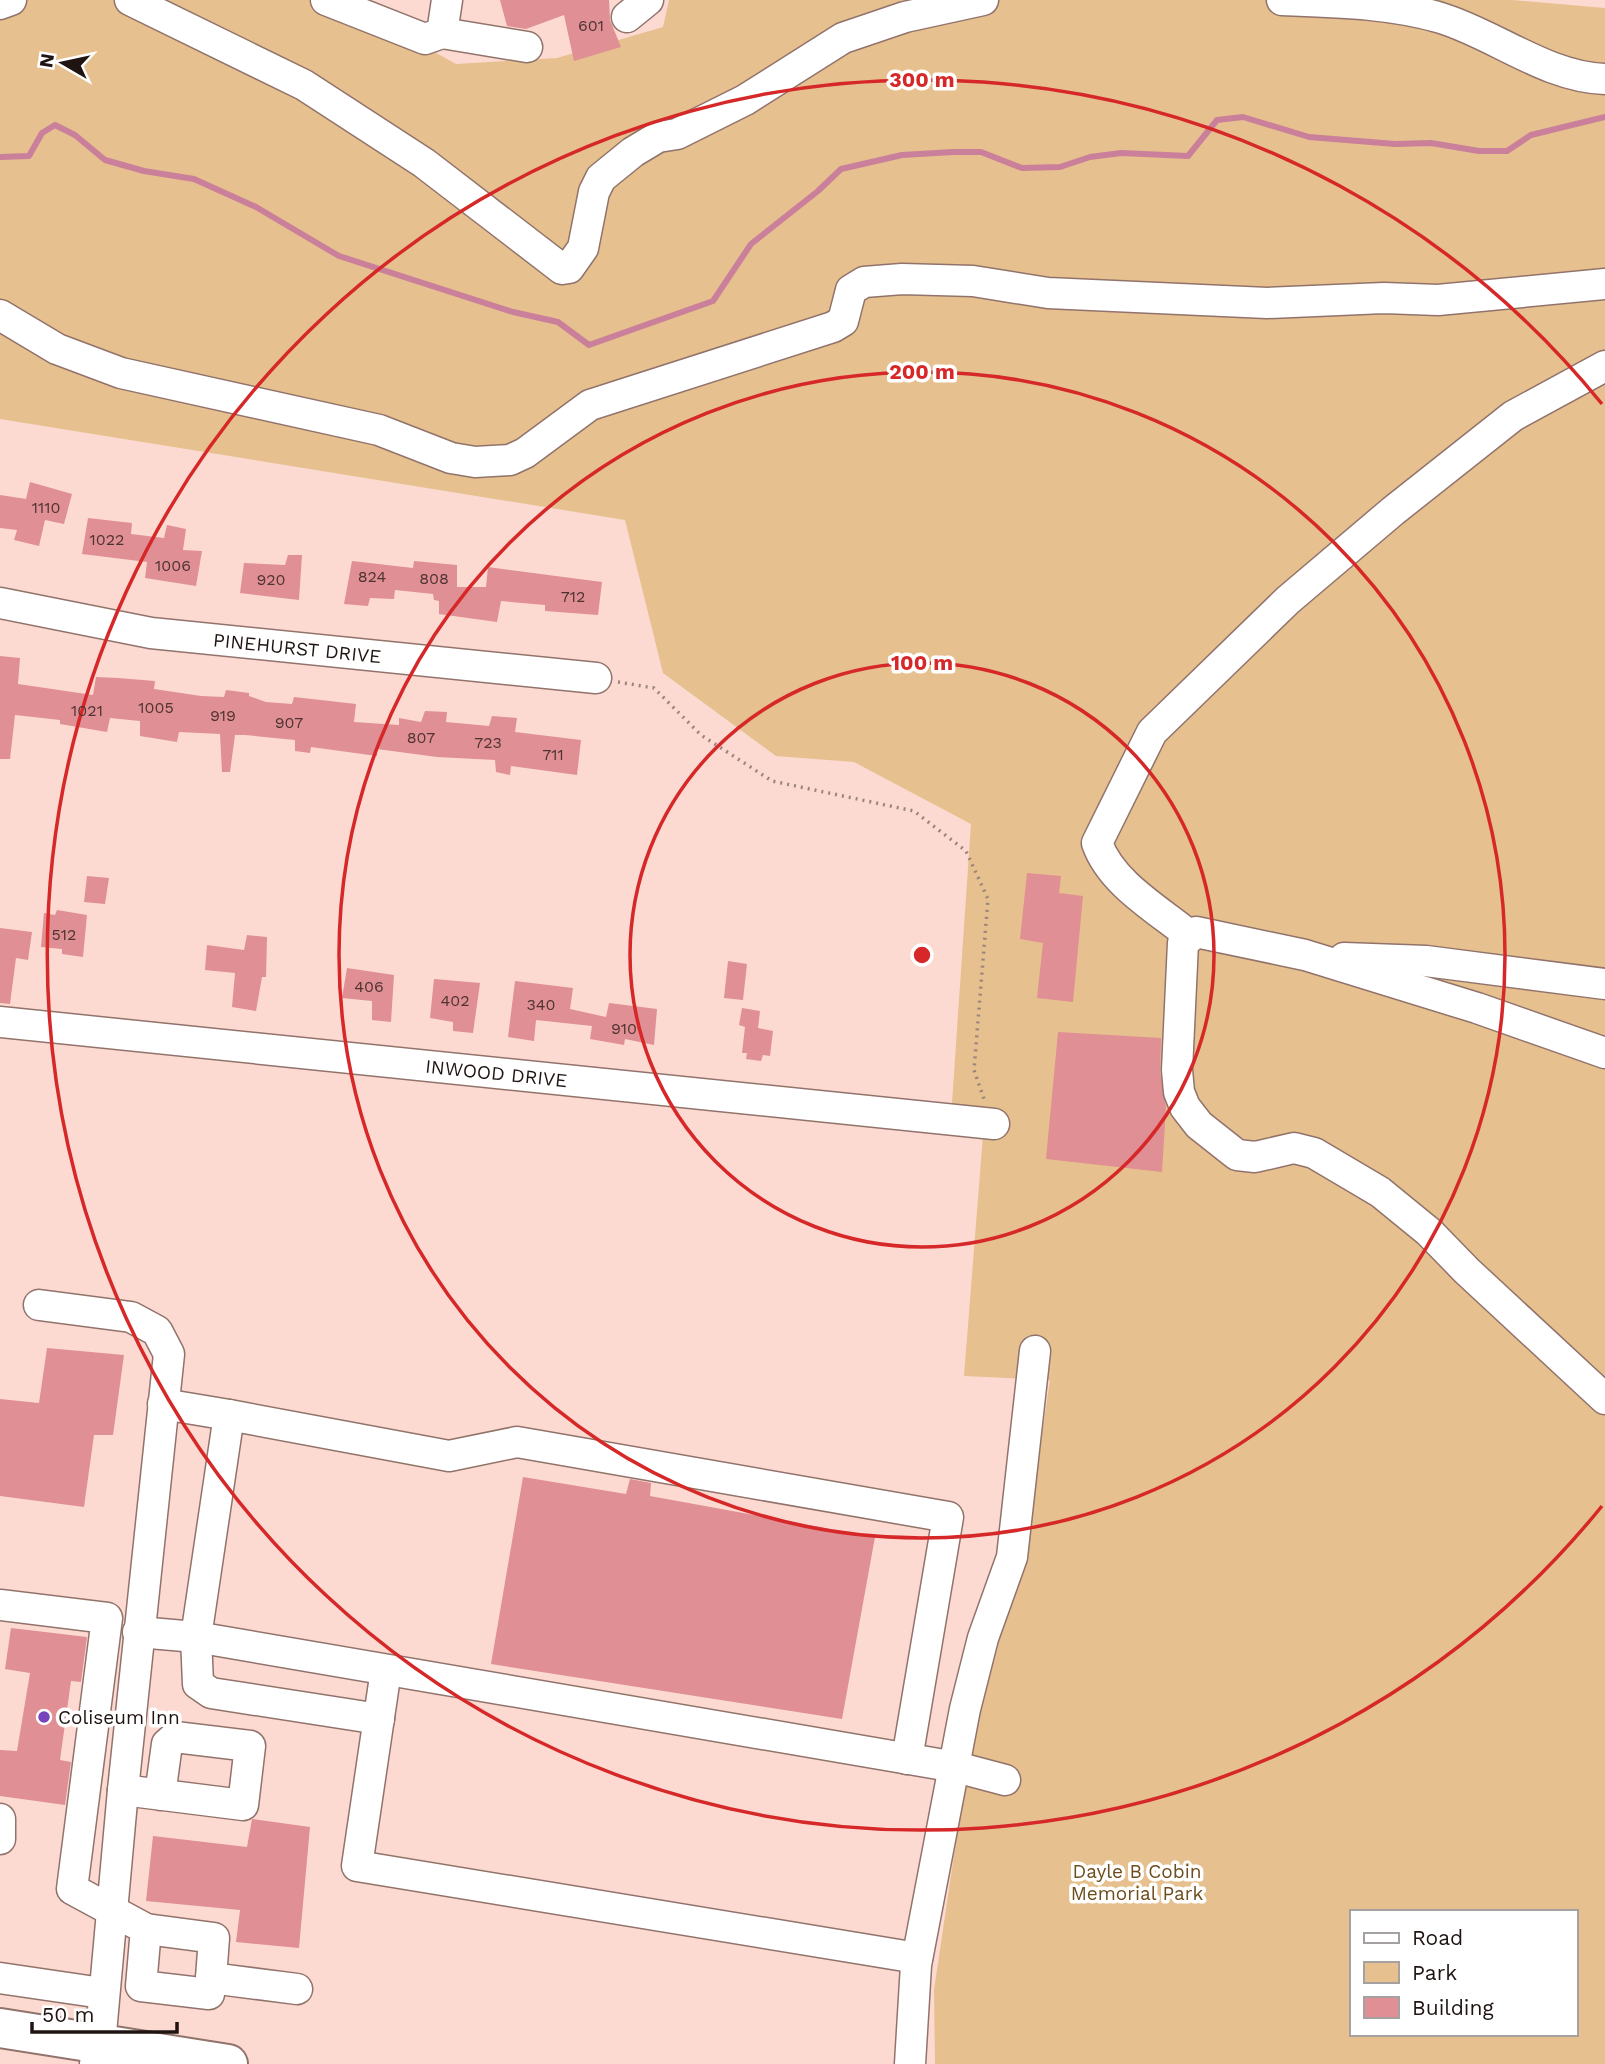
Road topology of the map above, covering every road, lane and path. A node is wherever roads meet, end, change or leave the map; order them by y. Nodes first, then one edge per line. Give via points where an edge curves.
1 (11, 0) edge
2 (130, 0) edge
3 (326, 0) edge
4 (447, 0) edge
5 (982, 0) edge
6 (1282, 0) edge
7 (0, 4) edge
8 (442, 33) junction
9 (527, 47) dead end
10 (1605, 79) edge
11 (1605, 284) edge
12 (0, 315) edge
13 (1605, 366) edge
14 (0, 603) edge
15 (596, 678) joint
16 (1189, 935) junction
17 (1325, 962) junction
18 (1605, 984) edge
19 (0, 1022) edge
20 (1605, 1053) edge
21 (993, 1124) joint
22 (39, 1305) dead end
23 (1035, 1351) dead end
24 (1605, 1399) edge
25 (163, 1404) junction
26 (229, 1415) junction
27 (0, 1605) edge
28 (138, 1632) junction
29 (196, 1637) junction
30 (386, 1670) junction
31 (379, 1718) junction
32 (907, 1759) junction
33 (957, 1768) junction
34 (1005, 1780) dead end
35 (122, 1790) junction
36 (160, 1795) dead end
37 (0, 1819) edge
38 (0, 1839) edge
39 (111, 1908) junction
40 (146, 1929) junction
41 (918, 1958) junction
42 (0, 1978) edge
43 (211, 1978) junction
44 (297, 1989) dead end
45 (102, 1993) junction
46 (0, 2028) edge
47 (98, 2054) edge
48 (228, 2064) edge
49 (910, 2064) edge

1 - 7 street
2 - 5 street via 304,85 424,163 562,269 569,268 583,248 601,178 633,152 745,100 843,38
3 - 8 street via 425,38
4 - 8 street
6 - 10 street via 1384,8 1440,18 1576,77
8 - 9 street
11 - 12 street via 1438,300 1267,303 1048,293 973,281 864,282 851,290 843,321 833,327 590,405 526,453 486,462 451,458 379,430 121,373 57,349
13 - 16 street via 1513,416 1403,503 1288,600 1152,732 1097,843 1103,860 1121,880
14 - 15 street, PINEHURST DRIVE via 151,633
15 - 21 path via 654,688 701,735 772,780 914,810 966,851 988,899 974,1070
16 - 17 street via 1196,932
16 - 24 street via 1183,943 1180,967 1177,1070 1185,1107 1199,1125 1237,1155 1255,1157 1294,1148 1314,1153 1380,1192 1429,1232
17 - 18 street via 1336,957 1426,961
17 - 20 street
19 - 21 street, INWOOD DRIVE
22 - 25 street via 131,1317 157,1331 169,1354
23 - 33 street via 1012,1557 974,1670
25 - 26 street
25 - 28 street
26 - 29 street
26 - 32 street via 449,1456 517,1442 948,1517
27 - 39 street via 107,1618 72,1889
28 - 29 street
28 - 35 street
29 - 30 street
29 - 31 street via 198,1684 211,1693
30 - 31 street
30 - 32 street
31 - 41 street via 357,1866
32 - 33 street
33 - 34 street
33 - 41 street
35 - 36 street
35 - 39 street
37 - 38 street
39 - 40 street
39 - 45 street
40 - 43 street via 214,1938
40 - 43 street via 141,1986 209,1994
41 - 49 street
42 - 45 street
43 - 44 street
45 - 47 street
46 - 47 highway
47 - 48 highway

